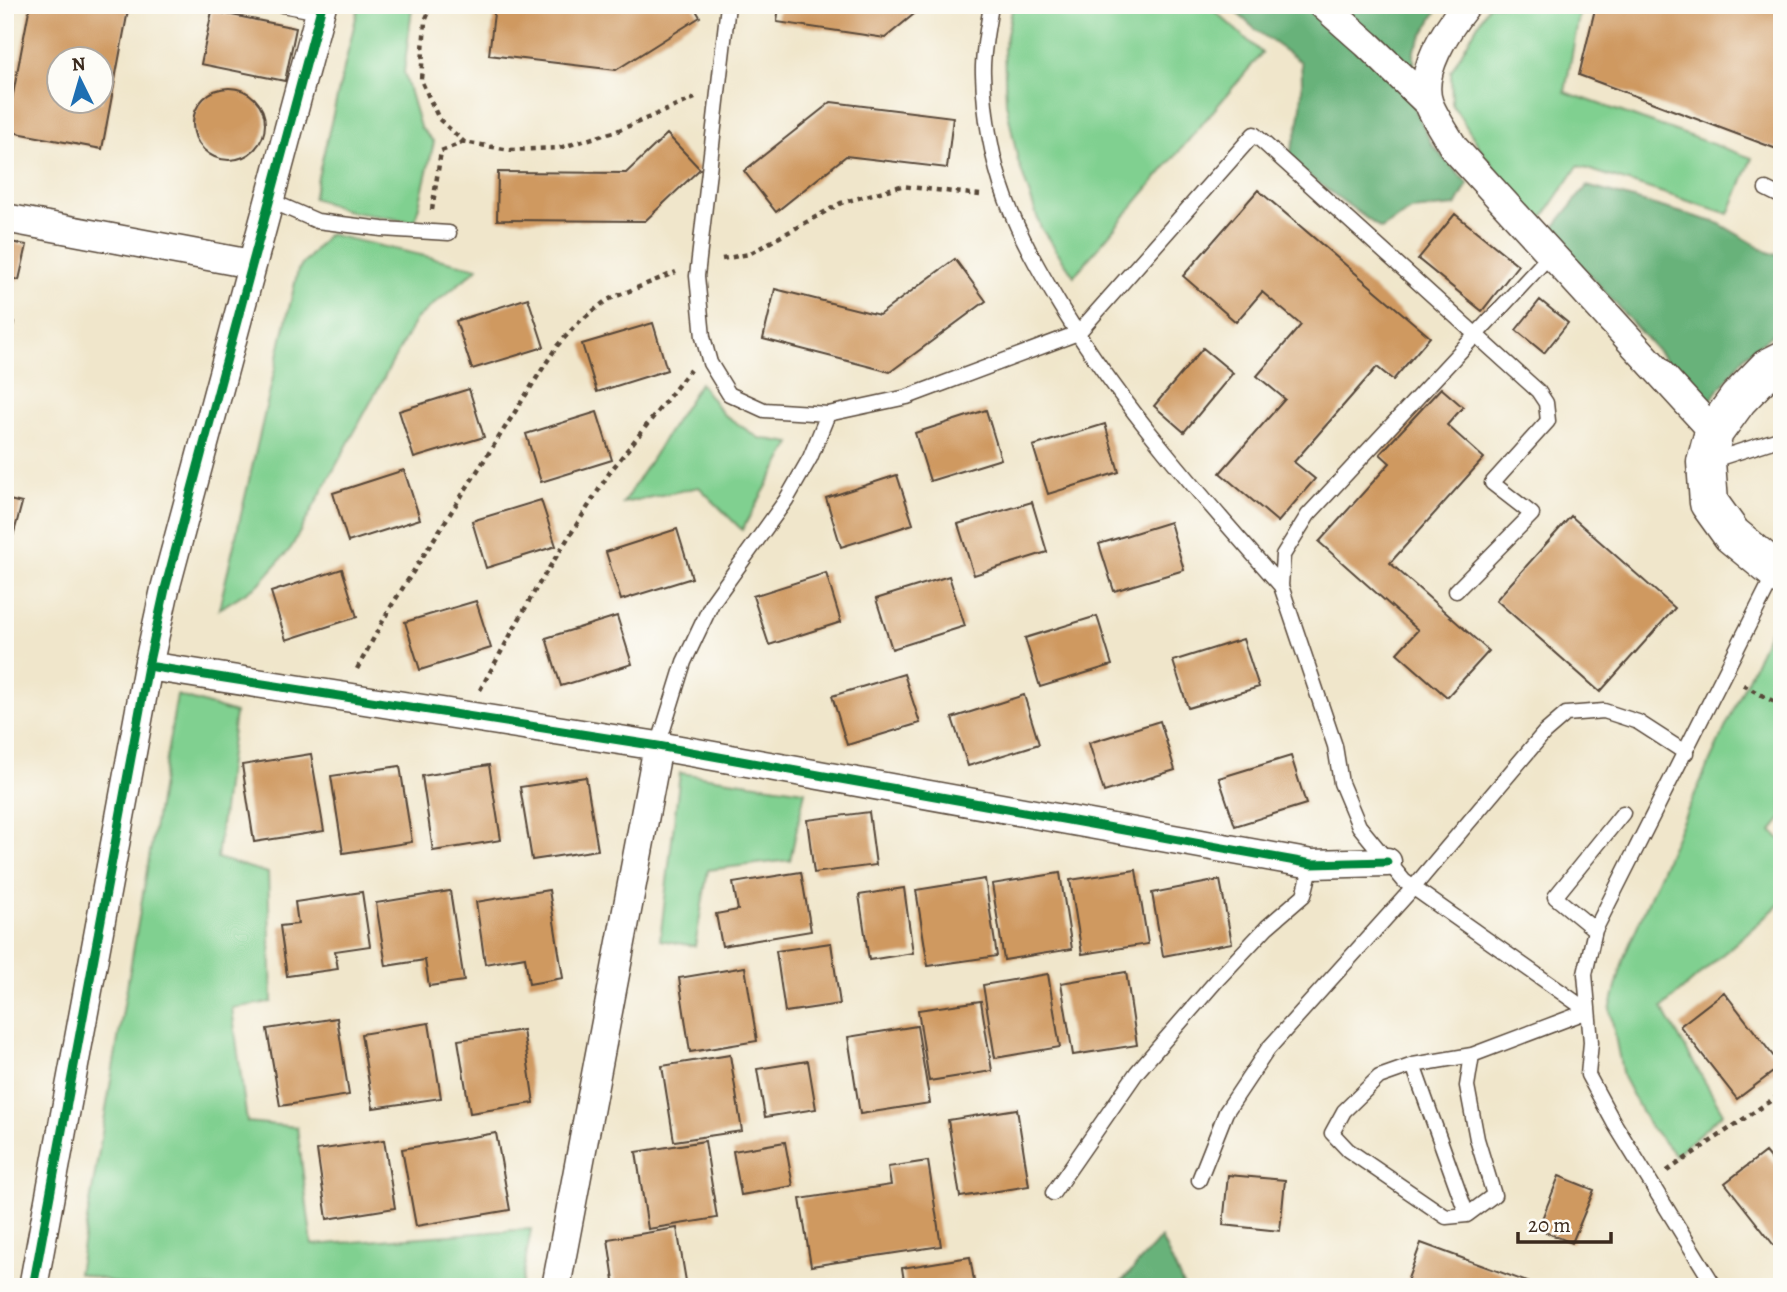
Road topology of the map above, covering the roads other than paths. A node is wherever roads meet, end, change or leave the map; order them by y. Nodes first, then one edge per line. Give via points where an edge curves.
1 (282, 5) edge
2 (728, 5) edge
3 (991, 5) edge
4 (1323, 5) edge
5 (1466, 5) edge
6 (321, 8) edge
7 (1428, 103) junction
8 (1766, 188) dead end
9 (1782, 197) edge
10 (269, 200) junction
11 (5, 219) edge
12 (449, 233) dead end
13 (1551, 254) junction
14 (251, 264) junction
15 (1078, 334) junction
16 (1476, 335) junction
17 (1782, 361) edge
18 (828, 414) junction
19 (1782, 438) edge
20 (1710, 447) junction
21 (1779, 574) edge
22 (1281, 586) junction
23 (1456, 591) dead end
24 (148, 666) junction
25 (659, 746) junction
26 (1686, 753) junction
27 (1623, 813) dead end
28 (1387, 862) junction
29 (1312, 863) junction
30 (1413, 888) junction
31 (1595, 930) junction
32 (1588, 1011) junction
33 (1472, 1055) junction
34 (1413, 1065) junction
35 (1199, 1180) dead end
36 (1053, 1193) dead end
37 (1467, 1216) junction
38 (33, 1287) edge
39 (556, 1287) edge
40 (1716, 1287) edge

1 - 6 lane
2 - 18 lane via 697,276 706,350 729,394 764,410
3 - 15 lane via 982,70 987,122 1005,198 1035,263
4 - 7 street
5 - 7 street via 1428,70
6 - 10 street
7 - 13 street via 1454,148
8 - 9 lane
10 - 12 lane via 317,221
10 - 14 street
11 - 14 street
13 - 16 lane
13 - 20 street
14 - 24 street
15 - 16 lane via 1254,134
15 - 18 lane via 907,397
15 - 22 lane via 1199,494
16 - 22 lane via 1307,515 1283,555
16 - 23 lane via 1538,391 1546,403 1548,421 1492,483 1532,514
17 - 20 street via 1738,399
18 - 25 lane via 786,500 712,603 684,662
19 - 20 lane
20 - 21 street via 1709,503 1732,535
21 - 26 lane
22 - 28 lane via 1335,746 1341,783 1359,826
24 - 25 street
24 - 38 street
25 - 29 street
25 - 39 street
26 - 30 lane via 1638,722 1604,711 1566,714
26 - 31 lane
27 - 31 lane via 1555,897
28 - 29 street
28 - 30 lane
29 - 36 lane via 1304,895 1217,980 1138,1072
30 - 32 lane
30 - 35 lane via 1268,1049 1226,1112
31 - 32 lane via 1585,974
32 - 33 lane
32 - 40 lane via 1588,1075
33 - 34 lane
33 - 37 lane via 1467,1086 1494,1195
34 - 37 lane
34 - 37 lane via 1379,1077 1344,1111 1332,1133 1348,1150 1446,1217

